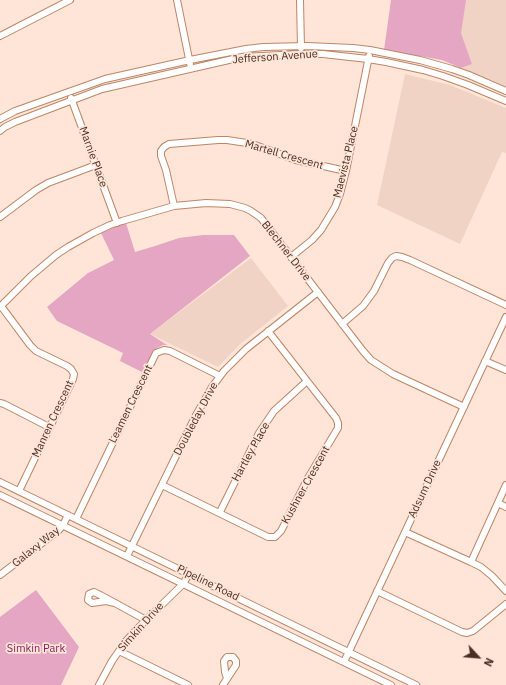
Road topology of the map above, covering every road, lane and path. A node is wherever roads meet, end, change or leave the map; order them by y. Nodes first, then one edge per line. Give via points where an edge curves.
1 (70, 0) edge
2 (177, 0) edge
3 (300, 0) edge
4 (0, 36) edge
5 (301, 46) junction
6 (370, 50) junction
7 (301, 54) junction
8 (368, 59) junction
9 (190, 60) junction
10 (436, 64) junction
11 (191, 68) junction
12 (439, 75) junction
13 (506, 91) edge
14 (68, 92) junction
15 (72, 100) junction
16 (506, 101) edge
17 (0, 119) edge
18 (0, 131) edge
19 (96, 165) junction
20 (346, 171) junction
21 (174, 206) junction
22 (0, 217) edge
23 (117, 223) junction
24 (291, 257) junction
25 (318, 292) junction
26 (506, 304) edge
27 (0, 307) edge
28 (506, 317) edge
29 (342, 324) junction
30 (268, 331) junction
31 (485, 361) junction
32 (506, 370) edge
33 (220, 376) junction
34 (307, 380) junction
35 (0, 403) edge
36 (464, 407) junction
37 (49, 427) junction
38 (0, 482) edge
39 (162, 485) junction
40 (506, 485) edge
41 (19, 491) junction
42 (0, 495) edge
43 (498, 503) junction
44 (506, 507) edge
45 (220, 512) junction
46 (68, 515) junction
47 (76, 519) junction
48 (63, 525) junction
49 (405, 532) junction
50 (132, 546) junction
51 (127, 556) junction
52 (471, 562) junction
53 (189, 574) junction
54 (0, 575) edge
55 (183, 584) junction
56 (377, 591) junction
57 (506, 591) edge
58 (115, 603) dead end
59 (506, 604) edge
60 (146, 620) junction
61 (119, 651) junction
62 (349, 652) junction
63 (344, 662) junction
64 (227, 678) dead end
65 (99, 685) edge
66 (188, 685) edge
67 (223, 685) edge
68 (391, 685) edge
69 (416, 685) edge

1 - 4 street
2 - 9 street
3 - 5 street
5 - 6 street, Jefferson Avenue
5 - 7 street
5 - 9 street, Jefferson Avenue via 246,49
6 - 8 street, Maevista Place
6 - 10 street, Jefferson Avenue
7 - 8 street, Jefferson Avenue
7 - 11 street, Jefferson Avenue via 242,57
8 - 12 street, Jefferson Avenue
8 - 20 street, Maevista Place
9 - 11 street
9 - 14 street, Jefferson Avenue via 105,79
10 - 12 street
10 - 13 street, Jefferson Avenue
11 - 15 street, Jefferson Avenue via 102,89
12 - 16 street, Jefferson Avenue
14 - 15 street, Marnie Place
14 - 17 street, Jefferson Avenue
15 - 18 street, Jefferson Avenue via 15,122
15 - 19 street, Marnie Place
19 - 22 street via 48,183
19 - 23 street, Marnie Place
20 - 21 street, Martell Crescent via 296,160 247,143 218,140 169,144 164,146 161,156
20 - 24 street, Maevista Place via 340,194 328,221 312,240
21 - 23 street, Blechner Drive
21 - 24 street, Blechner Drive via 222,203 245,208 261,218
23 - 27 street, Blechner Drive via 93,233 56,255
24 - 25 street, Blechner Drive
25 - 29 street, Blechner Drive
25 - 30 street, Doubleday Drive
26 - 29 street via 402,256 396,256 388,263 363,306
27 - 37 street, Manren Crescent via 36,351 67,366 74,374
28 - 31 street, Adsum Drive
29 - 36 street, Blechner Drive via 366,355 384,369
30 - 33 street, Doubleday Drive via 246,348
30 - 34 street, Kushner Crescent
31 - 32 street
31 - 36 street, Adsum Drive
33 - 39 street, Doubleday Drive via 205,398
33 - 47 street, Leamen Crescent via 170,351 156,353
34 - 45 street, Hartley Place via 274,412 259,433
34 - 45 street, Kushner Crescent via 336,418 338,428 308,478 281,531 275,537 268,537
35 - 37 street
36 - 49 street, Adsum Drive
37 - 41 street, Manren Crescent
38 - 41 street, Pipeline Road
39 - 45 street, Kushner Crescent
39 - 50 street, Doubleday Drive
40 - 43 street
41 - 46 street, Pipeline Road
42 - 48 street, Pipeline Road
43 - 44 street
43 - 52 street
46 - 47 street, Pipeline Road
46 - 48 street, Galaxy Way
47 - 50 street, Pipeline Road
48 - 51 street, Pipeline Road
48 - 54 street, Galaxy Way
49 - 52 street
49 - 56 street, Adsum Drive
50 - 51 street, Doubleday Drive
50 - 53 street, Pipeline Road
51 - 55 street, Pipeline Road
52 - 57 street via 492,576
53 - 55 street, Simkin Drive
53 - 62 street, Pipeline Road
55 - 60 street, Simkin Drive
55 - 63 street, Pipeline Road
56 - 59 street via 467,633
56 - 62 street, Adsum Drive
58 - 60 street
60 - 61 street, Simkin Drive
61 - 65 street, Simkin Drive
61 - 66 street
62 - 63 street, Adsum Drive
62 - 69 street, Pipeline Road
63 - 68 street, Pipeline Road
64 - 67 street

